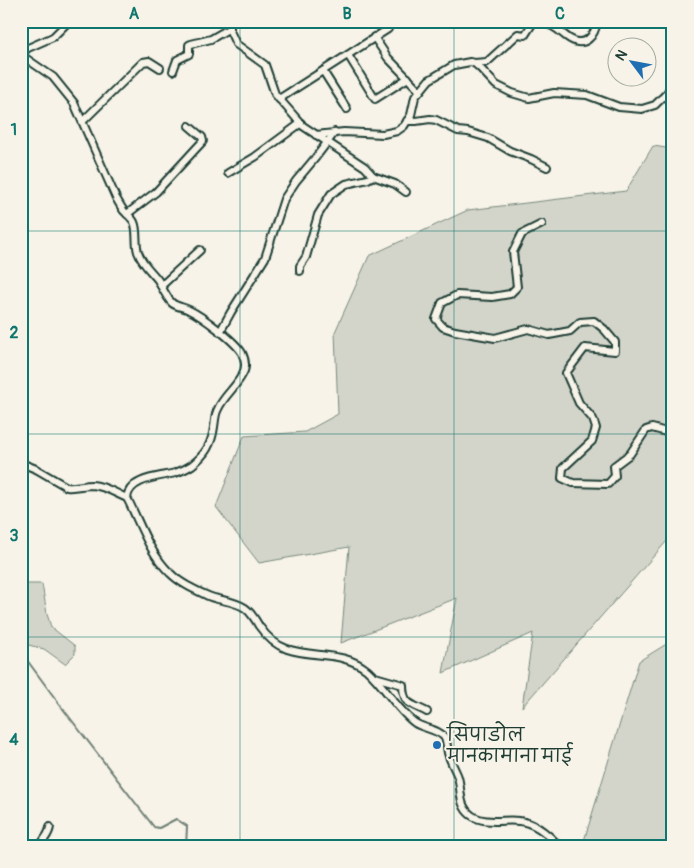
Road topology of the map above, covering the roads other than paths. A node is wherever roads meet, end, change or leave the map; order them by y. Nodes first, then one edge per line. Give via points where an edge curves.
1 (69, 21) edge
2 (534, 21) edge
3 (538, 21) edge
4 (597, 21) edge
5 (230, 24) edge
6 (388, 29) dead end
7 (374, 37) junction
8 (21, 54) edge
9 (348, 55) junction
10 (474, 63) junction
11 (160, 68) dead end
12 (173, 71) dead end
13 (323, 71) junction
14 (408, 78) junction
15 (673, 83) edge
16 (420, 91) junction
17 (279, 99) junction
18 (347, 109) dead end
19 (83, 121) junction
20 (407, 121) junction
21 (301, 123) junction
22 (188, 126) dead end
23 (335, 132) junction
24 (316, 135) junction
25 (328, 142) junction
26 (547, 167) dead end
27 (228, 173) dead end
28 (372, 176) junction
29 (406, 192) dead end
30 (127, 214) junction
31 (542, 224) dead end
32 (200, 250) dead end
33 (300, 271) dead end
34 (161, 286) junction
35 (220, 332) junction
36 (673, 434) edge
37 (21, 463) edge
38 (128, 498) junction
39 (374, 677) junction
40 (427, 712) dead end
41 (50, 827) dead end
42 (40, 847) edge
43 (560, 847) edge

1 - 8 street via 53,37
2 - 10 street via 527,34 518,34 487,62
3 - 4 street via 559,30 568,39 585,42 596,29
5 - 12 street via 209,39 189,45 190,54 177,60
5 - 17 street via 236,44 265,65
6 - 7 street
7 - 9 street
7 - 14 street via 388,58
8 - 19 street via 61,85
9 - 13 street
9 - 14 street via 375,99
10 - 15 street via 496,85 529,98 554,93 587,95 619,107 642,109 655,104
10 - 16 street via 454,65 429,80
11 - 19 street via 149,61 143,62
13 - 17 street
13 - 18 street
14 - 16 street
16 - 20 street
17 - 21 street
19 - 30 street via 116,198
20 - 23 street via 397,131 383,134
20 - 26 street via 436,120 488,138
21 - 24 street
21 - 27 street via 255,158
22 - 30 street via 204,141 156,192
23 - 24 street
23 - 25 street
24 - 25 street
25 - 28 street via 365,167
25 - 35 street via 284,199 265,258
28 - 29 street via 395,184
28 - 33 street via 346,184 331,194 318,215
30 - 34 street via 136,226 136,243 142,261
31 - 36 street via 522,234 513,252 517,286 510,294 492,298 457,295 442,303 436,319 442,327 495,338 528,329 549,335 570,331 580,322 594,321 615,342 615,350 585,348 566,373 579,403 593,419 596,428 592,440 562,468 562,478 573,483 608,484 615,476 614,466 630,454 646,430 652,428
32 - 34 street
34 - 35 street via 174,305 192,311
35 - 38 street via 238,348 246,365 240,380 217,409 210,446 185,469 136,485
37 - 38 street via 67,487 95,486
38 - 39 street via 149,544 165,568 177,578 210,598 244,607 265,634 281,646 354,661
39 - 40 street via 403,685 403,695 408,702
39 - 43 street via 408,717 445,738 458,776 461,802 470,814 491,821 529,823
41 - 42 street

